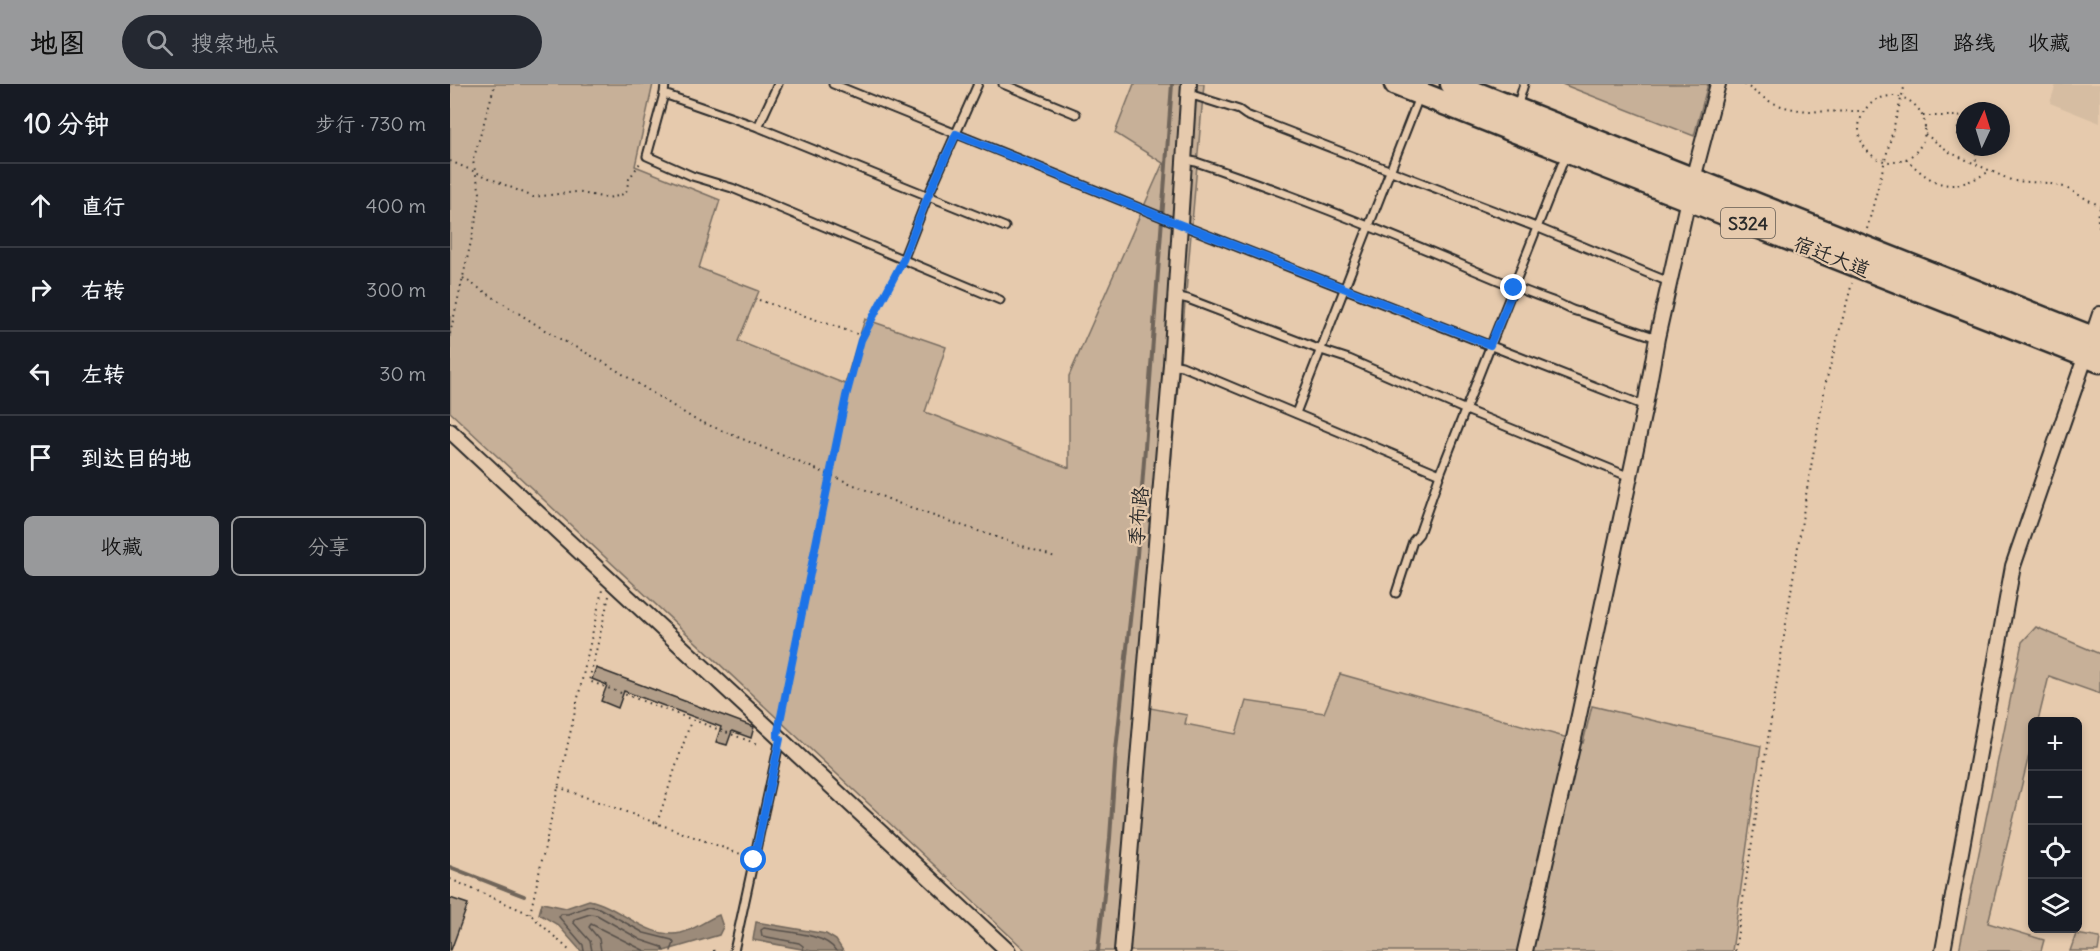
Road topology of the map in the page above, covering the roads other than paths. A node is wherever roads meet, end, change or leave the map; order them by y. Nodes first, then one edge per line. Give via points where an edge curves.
1 (665, 84) edge
2 (778, 84) edge
3 (833, 84) edge
4 (978, 84) edge
5 (1003, 84) edge
6 (1396, 84) edge
7 (1452, 84) edge
8 (1524, 84) edge
9 (1718, 84) edge
10 (1189, 89) edge
11 (664, 94) junction
12 (1421, 94) junction
13 (1516, 110) junction
14 (1076, 114) dead end
15 (758, 127) junction
16 (956, 134) junction
17 (1567, 152) junction
18 (1185, 160) junction
19 (1390, 171) junction
20 (1690, 189) junction
21 (928, 196) junction
22 (1173, 222) junction
23 (1369, 226) junction
24 (1005, 227) dead end
25 (1536, 227) junction
26 (903, 260) junction
27 (1669, 282) junction
28 (1344, 287) junction
29 (1514, 288) junction
30 (1174, 296) junction
31 (1000, 300) dead end
32 (2100, 314) edge
33 (1657, 338) junction
34 (1490, 345) junction
35 (2095, 349) edge
36 (1321, 350) junction
37 (1171, 364) junction
38 (1645, 406) junction
39 (1466, 410) junction
40 (1296, 413) junction
41 (450, 431) edge
42 (1440, 474) junction
43 (1630, 477) junction
44 (1396, 593) dead end
45 (778, 737) junction
46 (734, 951) edge
47 (1008, 951) edge
48 (1122, 951) edge
49 (1525, 951) edge
50 (1943, 951) edge

1 - 11 lane
2 - 15 lane
3 - 16 lane
4 - 16 lane
5 - 14 lane
6 - 12 main road, 宿迁大道 / S324
7 - 13 main road, 宿迁大道 / S324
8 - 13 lane
9 - 20 street
10 - 18 street, 季布路
10 - 19 lane via 1246,116
11 - 15 lane
11 - 26 lane via 647,156
12 - 17 main road, 宿迁大道 / S324
12 - 19 lane
13 - 20 main road, 宿迁大道 / S324
15 - 21 lane
16 - 21 lane
16 - 22 lane
17 - 20 main road, 宿迁大道 / S324
17 - 25 lane
18 - 22 street, 季布路
18 - 23 lane via 1277,189
19 - 23 lane
19 - 25 lane
20 - 27 street
20 - 35 main road, 宿迁大道 / S324
21 - 24 lane
21 - 26 lane
22 - 28 lane
22 - 30 street, 季布路
23 - 28 lane
23 - 29 lane
25 - 27 lane
25 - 29 lane
26 - 31 lane
27 - 33 street
28 - 34 lane
28 - 36 lane
29 - 33 lane
29 - 34 lane
30 - 36 lane
30 - 37 street, 季布路
32 - 35 street
33 - 38 street
34 - 38 lane
34 - 39 lane
35 - 50 street via 2013,566
36 - 39 lane
36 - 40 lane
37 - 40 lane
37 - 48 street, 季布路
38 - 43 street
39 - 42 lane
39 - 43 lane
40 - 42 lane
41 - 45 street
42 - 44 lane
43 - 49 street
45 - 46 lane
45 - 47 street

